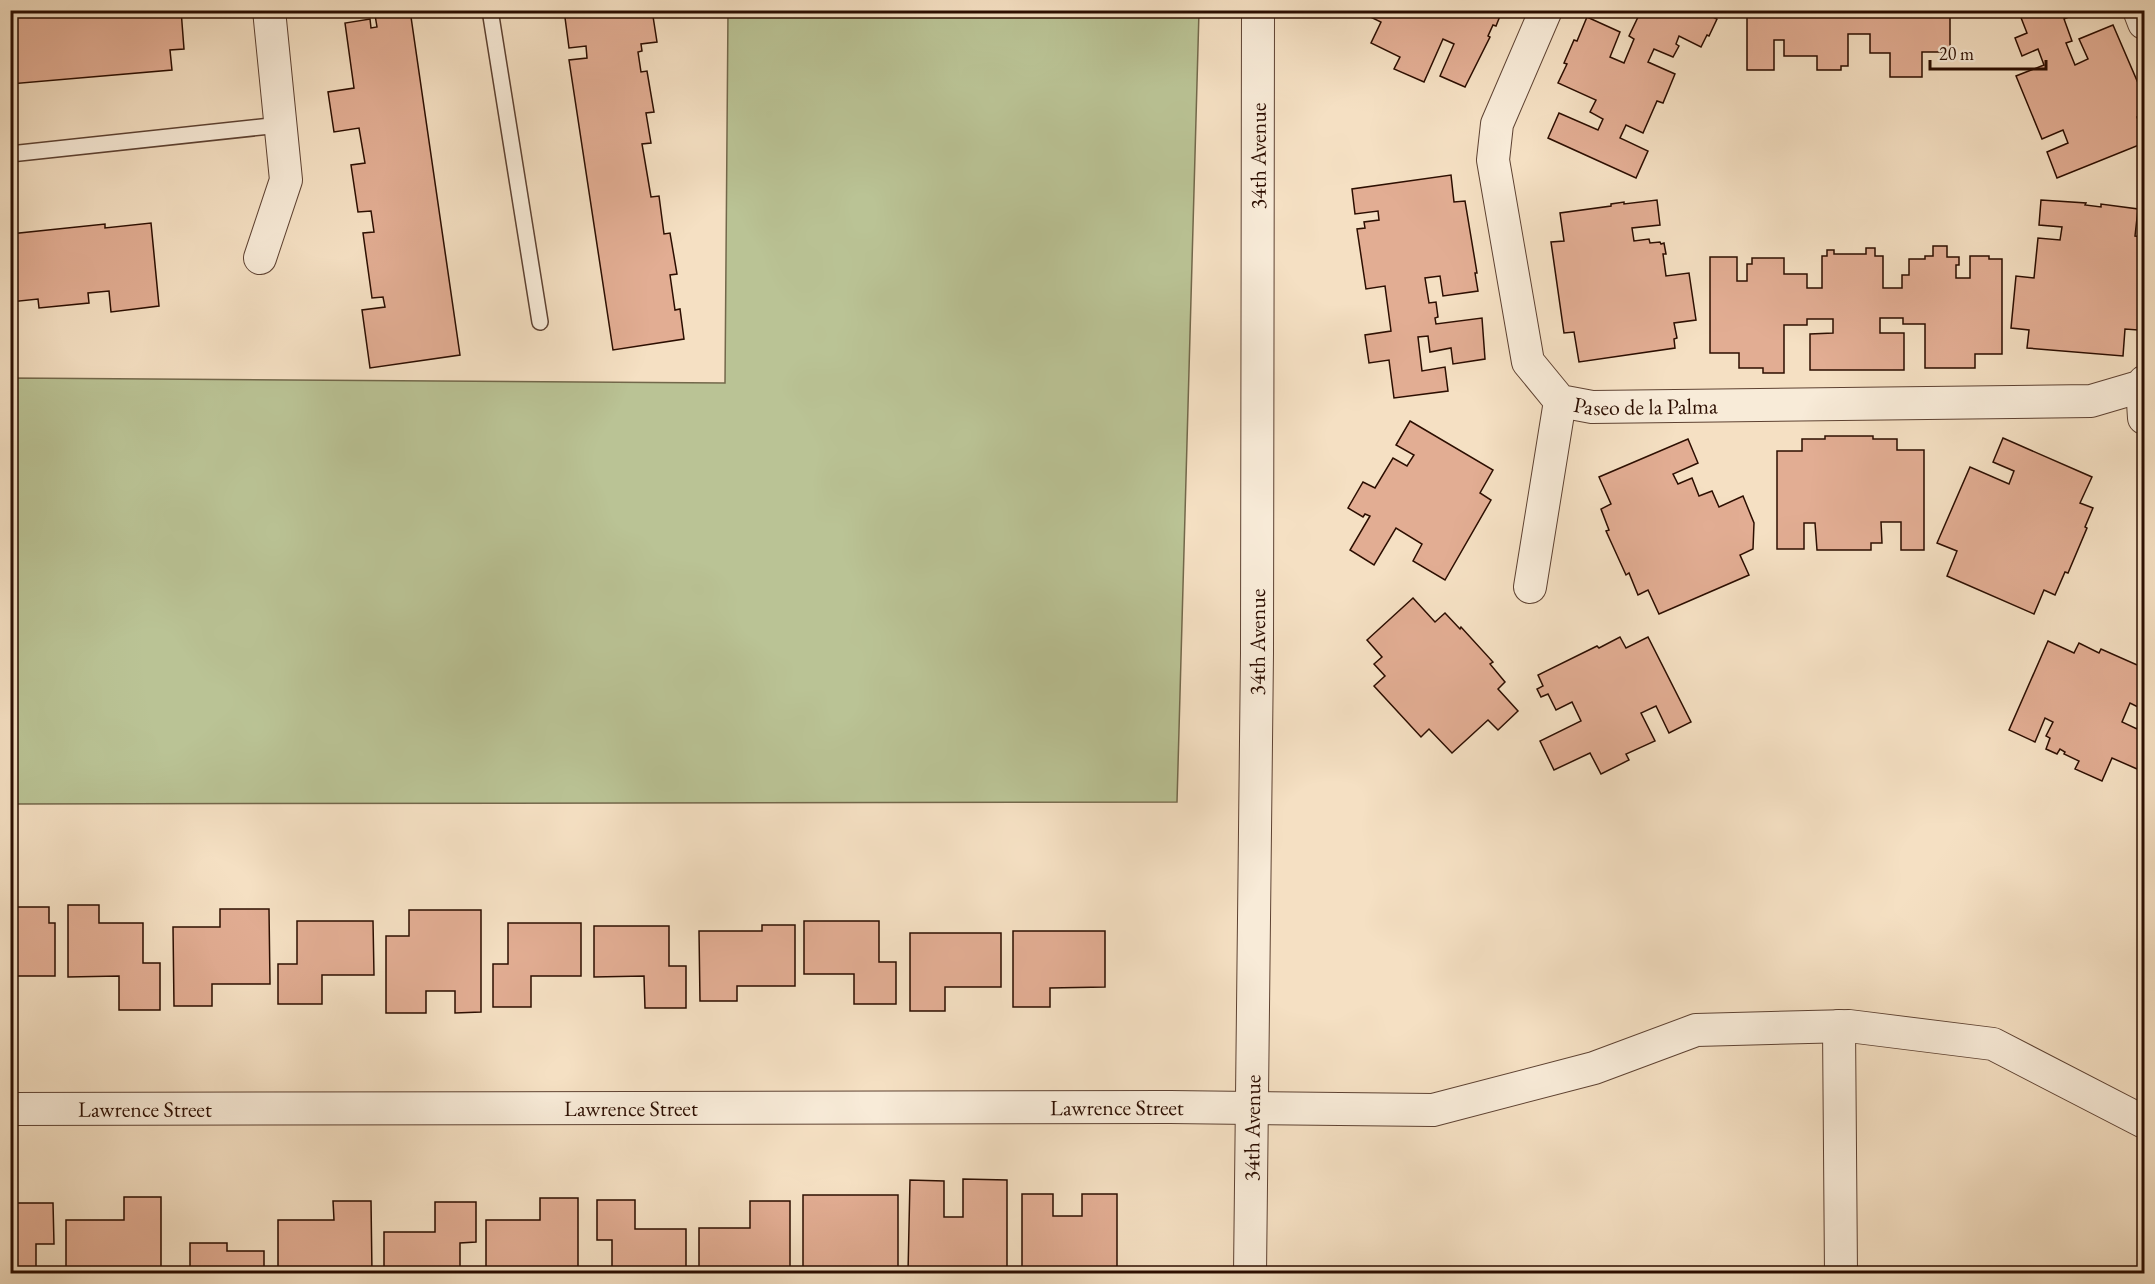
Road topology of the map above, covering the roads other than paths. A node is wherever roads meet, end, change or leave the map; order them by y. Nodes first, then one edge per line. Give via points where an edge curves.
1 (269, 10) edge
2 (490, 10) edge
3 (1258, 10) edge
4 (1546, 10) edge
5 (2139, 10) edge
6 (2145, 23) edge
7 (280, 125) junction
8 (10, 154) edge
9 (260, 258) dead end
10 (540, 322) dead end
11 (2143, 384) edge
12 (1560, 400) junction
13 (2145, 418) edge
14 (1530, 586) dead end
15 (1839, 1026) junction
16 (10, 1109) edge
17 (1252, 1109) junction
18 (2145, 1122) edge
19 (1250, 1274) edge
20 (1841, 1274) edge

1 - 7 street
2 - 10 lane
3 - 17 street, 34th Avenue
4 - 12 street, Paseo de la Palma via 1497,124 1493,160 1528,362
5 - 6 street
7 - 8 lane
7 - 9 street via 286,180
11 - 12 street, Paseo de la Palma via 2091,401 1592,407
11 - 13 street
12 - 14 street
15 - 17 street, Lawrence Street via 1696,1030 1594,1068 1433,1110
15 - 18 street, Lawrence Street via 1993,1044
15 - 20 street
16 - 17 street, Lawrence Street
17 - 19 street, 34th Avenue

